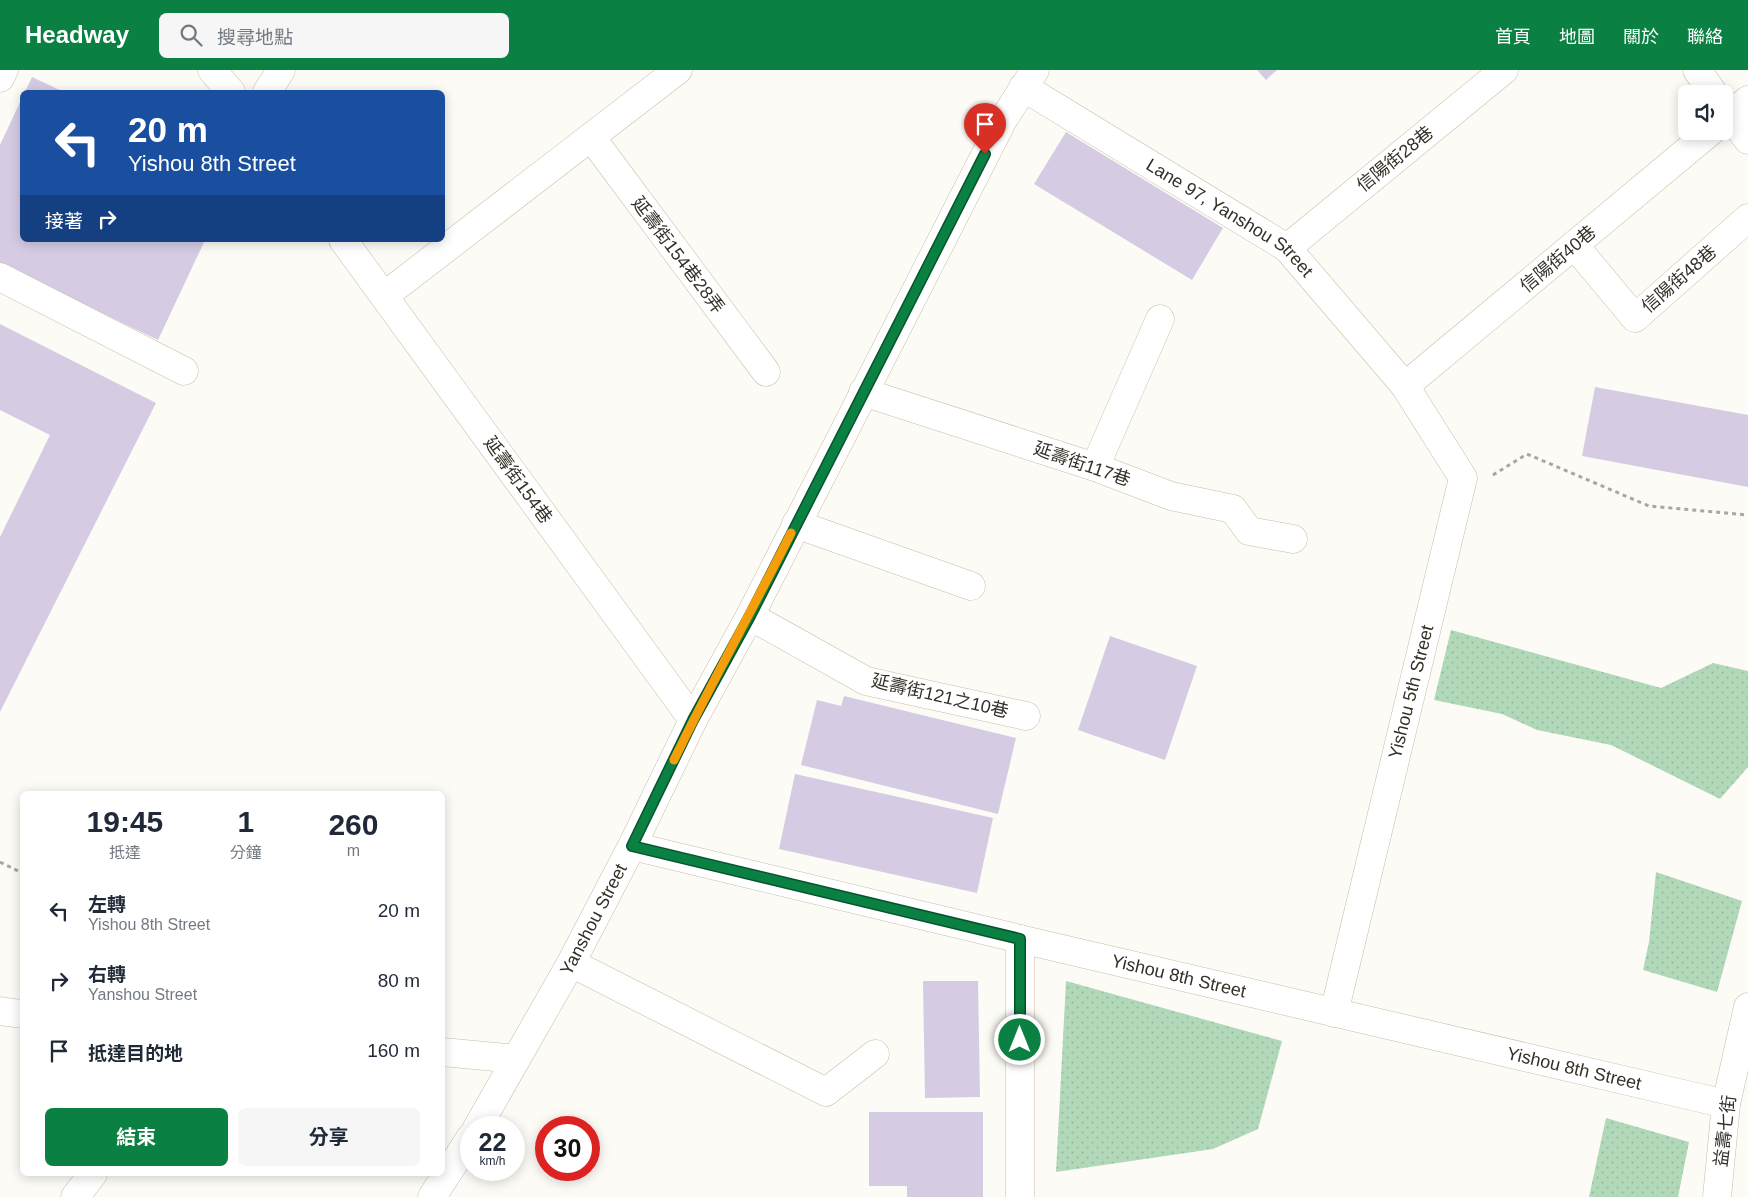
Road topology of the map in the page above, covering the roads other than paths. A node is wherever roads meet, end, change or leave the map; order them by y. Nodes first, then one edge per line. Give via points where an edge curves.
1 (4, 70) edge
2 (212, 70) edge
3 (281, 70) edge
4 (678, 70) edge
5 (1504, 70) edge
6 (1697, 70) edge
7 (0, 78) edge
8 (1029, 79) edge
9 (1708, 85) edge
10 (229, 90) edge
11 (268, 90) edge
12 (1733, 122) edge
13 (590, 137) junction
14 (1698, 140) edge
15 (1748, 140) edge
16 (1748, 218) edge
17 (344, 242) edge
18 (1574, 246) junction
19 (1287, 248) junction
20 (0, 277) edge
21 (384, 296) junction
22 (1160, 319) dead end
23 (184, 371) dead end
24 (766, 372) dead end
25 (1405, 386) junction
26 (863, 392) junction
27 (1095, 467) junction
28 (796, 524) junction
29 (1293, 539) dead end
30 (970, 586) dead end
31 (750, 616) junction
32 (1026, 716) dead end
33 (693, 720) junction
34 (632, 846) junction
35 (1020, 939) junction
36 (571, 963) junction
37 (1748, 1007) edge
38 (0, 1011) edge
39 (1334, 1013) junction
40 (20, 1014) edge
41 (445, 1052) edge
42 (875, 1054) dead end
43 (516, 1059) junction
44 (1726, 1104) junction
45 (484, 1116) edge
46 (460, 1154) edge
47 (91, 1176) edge
48 (75, 1197) edge
49 (432, 1197) edge
50 (1020, 1197) edge
51 (1717, 1197) edge

1 - 7 street
2 - 10 street
3 - 11 street
4 - 13 street
5 - 19 street, 信陽街28巷
6 - 9 street
8 - 19 street, Lane 97, Yanshou Street
8 - 26 street, Yanshou Street via 1003,120
12 - 15 street
13 - 21 street
13 - 24 street, 延壽街154巷28弄
14 - 18 street, 信陽街40巷
16 - 18 street, 信陽街48巷 via 1635,318
17 - 21 street, 延壽街154巷
18 - 25 street, 信陽街40巷
19 - 25 street, Lane 97, Yanshou Street
20 - 23 street
21 - 33 street, 延壽街154巷
22 - 27 street
25 - 39 street, Yishou 5th Street via 1463,478
26 - 27 street, 延壽街117巷
26 - 28 street, Yanshou Street
27 - 29 street, 延壽街117巷 via 1171,496 1233,509 1249,531
28 - 30 street
28 - 31 street, Yanshou Street
31 - 32 street, 延壽街121之10巷 via 866,680
31 - 33 street, Yanshou Street
33 - 34 street, Yanshou Street
34 - 35 street, Yishou 8th Street
34 - 36 street, Yanshou Street
35 - 39 street, Yishou 8th Street
35 - 50 street
36 - 42 street via 826,1092
36 - 43 street, Yanshou Street
37 - 44 street, 益壽七街
38 - 40 street
39 - 44 street, Yishou 8th Street
41 - 43 street
43 - 45 street, Yanshou Street
44 - 51 street, 益壽七街
46 - 49 street
47 - 48 street

